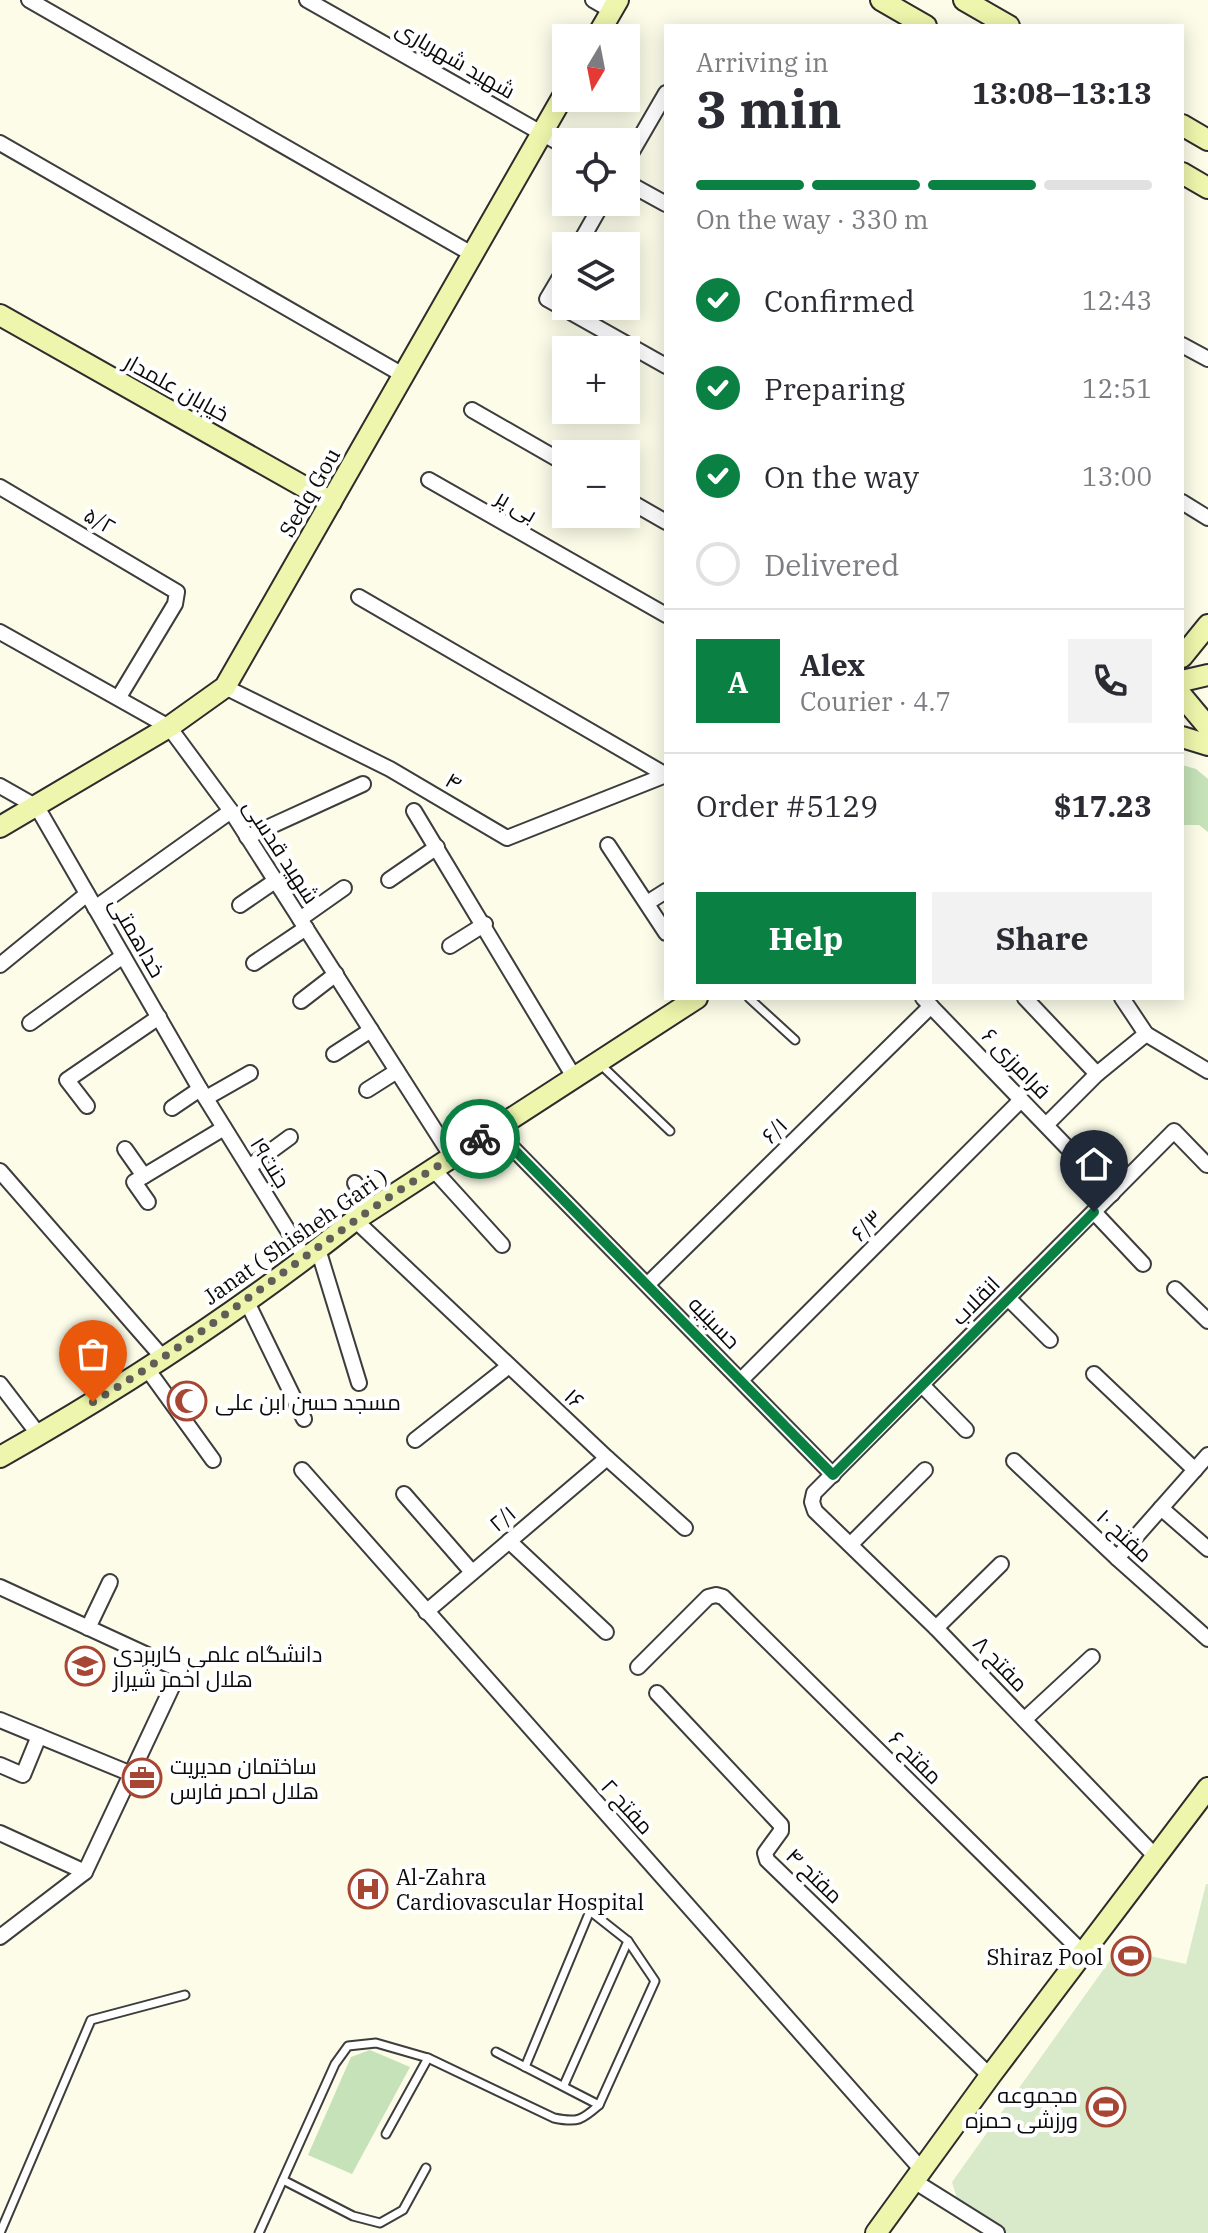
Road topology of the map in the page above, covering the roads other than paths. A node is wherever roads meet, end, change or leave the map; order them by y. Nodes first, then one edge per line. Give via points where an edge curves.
1 (29, 0) edge
2 (307, 0) edge
3 (593, 0) edge
4 (881, 0) edge
5 (964, 0) edge
6 (615, 5) edge
7 (604, 24) edge
8 (923, 24) edge
9 (1006, 24) edge
10 (664, 96) edge
11 (554, 112) edge
12 (1184, 126) edge
13 (542, 133) junction
14 (640, 138) edge
15 (552, 139) edge
16 (1208, 140) edge
17 (0, 143) edge
18 (1184, 174) edge
19 (1208, 188) edge
20 (640, 190) edge
21 (664, 203) edge
22 (472, 254) junction
23 (0, 315) edge
24 (584, 320) edge
25 (1184, 346) edge
26 (1208, 359) edge
27 (664, 365) edge
28 (403, 375) junction
29 (472, 410) dead end
30 (552, 456) edge
31 (429, 480) dead end
32 (0, 487) edge
33 (331, 502) junction
34 (1184, 503) edge
35 (640, 507) edge
36 (1208, 518) edge
37 (664, 521) edge
38 (359, 597) dead end
39 (664, 614) edge
40 (1208, 625) edge
41 (0, 632) edge
42 (1184, 655) edge
43 (1208, 675) edge
44 (1184, 681) edge
45 (225, 687) junction
46 (119, 697) junction
47 (1184, 698) edge
48 (169, 727) junction
49 (1208, 727) edge
50 (1184, 738) edge
51 (1208, 745) edge
52 (664, 774) edge
53 (664, 776) edge
54 (363, 784) dead end
55 (0, 786) edge
56 (37, 807) junction
57 (231, 811) junction
58 (414, 811) dead end
59 (0, 827) edge
60 (247, 837) junction
61 (608, 845) dead end
62 (437, 847) junction
63 (389, 880) dead end
64 (275, 881) junction
65 (344, 888) dead end
66 (664, 892) edge
67 (91, 901) junction
68 (647, 903) junction
69 (240, 905) dead end
70 (303, 924) junction
71 (485, 924) junction
72 (664, 930) edge
73 (450, 946) dead end
74 (123, 956) junction
75 (254, 963) dead end
76 (0, 965) edge
77 (336, 974) junction
78 (694, 1000) edge
79 (751, 1000) edge
80 (1027, 1000) edge
81 (1123, 1000) edge
82 (301, 1001) dead end
83 (927, 1002) edge
84 (159, 1017) junction
85 (30, 1023) dead end
86 (371, 1030) junction
87 (1146, 1034) junction
88 (795, 1040) dead end
89 (334, 1054) dead end
90 (598, 1062) junction
91 (397, 1071) junction
92 (1208, 1071) edge
93 (250, 1073) dead end
94 (1097, 1074) junction
95 (574, 1077) junction
96 (367, 1090) dead end
97 (203, 1094) junction
98 (1021, 1100) junction
99 (87, 1106) dead end
100 (172, 1108) dead end
101 (1047, 1124) junction
102 (224, 1128) junction
103 (494, 1129) junction
104 (670, 1131) dead end
105 (290, 1137) dead end
106 (125, 1149) dead end
107 (452, 1157) junction
108 (1207, 1165) edge
109 (249, 1167) junction
110 (433, 1169) junction
111 (0, 1171) edge
112 (144, 1176) junction
113 (355, 1183) dead end
114 (1112, 1194) junction
115 (148, 1202) dead end
116 (1094, 1212) junction
117 (364, 1214) junction
118 (502, 1245) dead end
119 (312, 1254) junction
120 (1143, 1264) dead end
121 (648, 1284) junction
122 (1175, 1289) dead end
123 (1008, 1298) junction
124 (246, 1300) junction
125 (1208, 1321) edge
126 (1050, 1340) dead end
127 (156, 1364) junction
128 (509, 1366) junction
129 (1094, 1374) dead end
130 (741, 1380) junction
131 (359, 1383) dead end
132 (0, 1384) edge
133 (922, 1385) junction
134 (304, 1419) dead end
135 (966, 1430) dead end
136 (39, 1435) junction
137 (415, 1440) dead end
138 (1208, 1455) edge
139 (0, 1457) edge
140 (607, 1458) junction
141 (213, 1460) dead end
142 (1014, 1461) dead end
143 (302, 1470) dead end
144 (925, 1470) dead end
145 (1195, 1470) junction
146 (833, 1475) junction
147 (404, 1494) dead end
148 (812, 1502) joint
149 (1161, 1508) junction
150 (685, 1528) dead end
151 (509, 1541) junction
152 (851, 1544) junction
153 (1208, 1549) edge
154 (1117, 1558) junction
155 (1001, 1564) dead end
156 (472, 1572) junction
157 (110, 1582) dead end
158 (0, 1587) edge
159 (426, 1612) junction
160 (88, 1628) junction
161 (936, 1628) junction
162 (606, 1632) dead end
163 (1208, 1639) edge
164 (1092, 1657) dead end
165 (638, 1667) dead end
166 (657, 1693) dead end
167 (1025, 1719) junction
168 (0, 1720) edge
169 (39, 1736) junction
170 (0, 1765) edge
171 (129, 1773) junction
172 (1208, 1788) edge
173 (0, 1833) edge
174 (1156, 1857) junction
175 (85, 1872) junction
176 (0, 1937) edge
177 (628, 1941) junction
178 (1083, 1953) junction
179 (185, 1995) dead end
180 (496, 2052) dead end
181 (428, 2058) junction
182 (525, 2067) junction
183 (990, 2076) junction
184 (564, 2085) junction
185 (599, 2105) junction
186 (386, 2134) dead end
187 (426, 2168) dead end
188 (918, 2176) junction
189 (283, 2180) junction
190 (0, 2233) edge
191 (259, 2233) edge
192 (876, 2233) edge
193 (997, 2233) edge

1 - 22 street
2 - 13 street, شهید شهریاری
3 - 6 street
4 - 8 street
5 - 9 street
6 - 7 street
10 - 14 street
11 - 13 street, Sedq Gou
12 - 16 street
13 - 15 street, شهید شهریاری
13 - 22 street, Sedq Gou
17 - 28 street
18 - 19 street
20 - 21 street
22 - 28 street, Sedq Gou
23 - 33 street, خیابان علمدار
24 - 27 street
25 - 26 street
28 - 33 street, Sedq Gou
29 - 30 street
31 - 39 street, بی پر
32 - 46 street, ۵/۲ via 177,592 175,604
33 - 45 street, Sedq Gou
34 - 36 street
35 - 37 street
38 - 52 street
40 - 42 street
41 - 46 street
43 - 44 street
45 - 48 street, Sedq Gou
45 - 53 street, ۴ via 390,769 507,838
46 - 48 street
47 - 49 street
48 - 56 street, Sedq Gou
48 - 57 street, شهید قدسی
50 - 51 street
54 - 60 street
55 - 56 street
56 - 59 street, Sedq Gou
56 - 67 street, خداهمتی
57 - 60 street, شهید قدسی
57 - 67 street
58 - 62 street
60 - 64 street, شهید قدسی
61 - 68 street
62 - 63 street
62 - 71 street
64 - 69 street
64 - 70 street, شهید قدسی
65 - 70 street
66 - 68 street
67 - 74 street, خداهمتی
67 - 76 street
68 - 72 street
70 - 75 street
70 - 77 street, شهید قدسی
71 - 73 street
71 - 95 street
74 - 84 street, خداهمتی
74 - 85 street
77 - 82 street
77 - 86 street, شهید قدسی
78 - 90 street, Janat ( Shisheh Gari )
79 - 88 lane
80 - 94 street
81 - 87 street
83 - 98 street, فرامرزی ۶
83 - 121 street, ۶/۱
84 - 97 street, خداهمتی
84 - 99 street via 67,1080
86 - 89 street
86 - 91 street, شهید قدسی
87 - 92 street
87 - 94 street
90 - 95 street, Janat ( Shisheh Gari )
90 - 104 lane
91 - 96 street
91 - 107 street, شهید قدسی
93 - 97 street
94 - 101 street
95 - 103 street, Janat ( Shisheh Gari )
97 - 100 street
97 - 102 street, جنت۱۹
98 - 101 street, فرامرزی ۶
98 - 130 street, ۶/۳
101 - 114 street, فرامرزی ۶
102 - 109 street, جنت۱۹
102 - 112 street
103 - 107 street, Janat ( Shisheh Gari )
103 - 121 street, حسینیه
105 - 109 street
106 - 112 street
107 - 110 street, Janat ( Shisheh Gari )
108 - 114 street, انقلاب via 1174,1131
109 - 119 street, جنت۱۹
110 - 117 street, Janat ( Shisheh Gari )
110 - 118 street
111 - 127 street
112 - 115 street via 134,1182
113 - 117 street, ۱۶
114 - 116 street, انقلاب
116 - 120 street
116 - 123 street, انقلاب
117 - 119 street, Janat ( Shisheh Gari )
117 - 128 street, ۱۶
119 - 124 street, Janat ( Shisheh Gari )
119 - 131 street, جنت۱۹
121 - 130 street, حسینیه
122 - 125 street
123 - 126 street
123 - 133 street, انقلاب
124 - 127 street, Janat ( Shisheh Gari )
124 - 134 street
127 - 136 street, Janat ( Shisheh Gari )
127 - 141 street
128 - 137 street
128 - 140 street, ۱۶
129 - 145 street
130 - 146 street, حسینیه
132 - 136 street
133 - 135 street
133 - 146 street, انقلاب
136 - 139 street, Janat ( Shisheh Gari )
138 - 145 street
140 - 150 street, ۱۶
140 - 151 street, ۲/۱
142 - 154 street, مفتح ۱۰
143 - 159 street, مفتح ۲
144 - 152 street
145 - 149 street
146 - 148 street, انقلاب
147 - 156 street
148 - 152 street, مفتح ۸
149 - 153 street
149 - 154 street
151 - 156 street, ۲/۱
151 - 162 street
152 - 161 street, مفتح ۸
154 - 163 street, مفتح ۱۰
155 - 161 street
156 - 159 street, ۲/۱
157 - 160 street
158 - 160 street
159 - 188 street, مفتح ۲
160 - 171 street via 180,1670
161 - 167 street, مفتح ۸
164 - 167 street
165 - 178 street, مفتح ۶ via 708,1597 723,1597
166 - 183 street, مفتح ۴ via 781,1825 765,1853 767,1860
167 - 174 street, مفتح ۸
168 - 169 street
169 - 170 street via 23,1775
169 - 171 street
171 - 175 street
172 - 174 street
173 - 175 street
174 - 178 street
175 - 176 street
177 - 182 lane via 590,1911
177 - 184 lane
177 - 185 lane via 655,1981
178 - 183 street
179 - 190 lane via 91,2020
180 - 182 lane
181 - 185 lane via 554,2118 583,2120
181 - 186 lane
181 - 189 lane via 376,2043 348,2046
182 - 184 lane
183 - 188 street
184 - 185 lane
187 - 189 lane via 403,2210 380,2223 353,2216
188 - 192 street
188 - 193 street, مفتح ۲
189 - 191 lane

